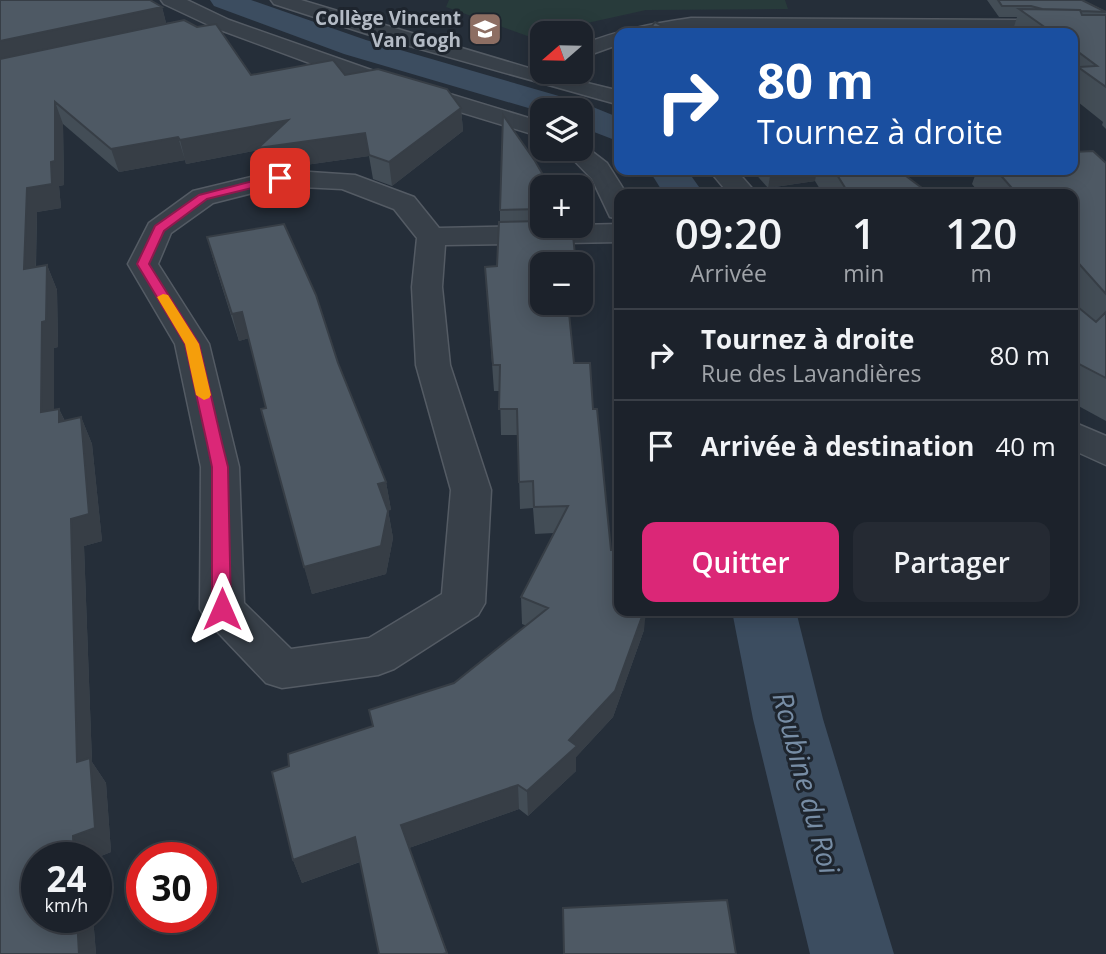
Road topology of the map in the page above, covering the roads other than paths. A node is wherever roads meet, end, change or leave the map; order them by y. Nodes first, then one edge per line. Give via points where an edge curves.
1 (171, 0) edge
2 (281, 0) edge
3 (981, 23) edge
4 (222, 24) junction
5 (665, 28) edge
6 (1036, 28) edge
7 (183, 33) edge
8 (614, 39) edge
9 (593, 47) edge
10 (530, 67) edge
11 (580, 84) edge
12 (614, 96) edge
13 (530, 126) edge
14 (588, 161) edge
15 (726, 175) edge
16 (739, 189) edge
17 (614, 191) edge
18 (614, 233) edge
19 (431, 237) junction
20 (1078, 437) edge
21 (1106, 452) edge

1 - 4 street
2 - 10 street via 374,30
3 - 5 street via 691,24
3 - 6 street
4 - 7 street
4 - 13 street via 366,76
8 - 9 street
11 - 12 street
14 - 17 street
15 - 16 street
18 - 19 street
19 - 19 street via 404,203 346,181 280,178 203,197 159,229 143,264 192,344 215,443 220,467 222,609 282,669 378,656 463,603 471,490 432,365 427,287
20 - 21 street

